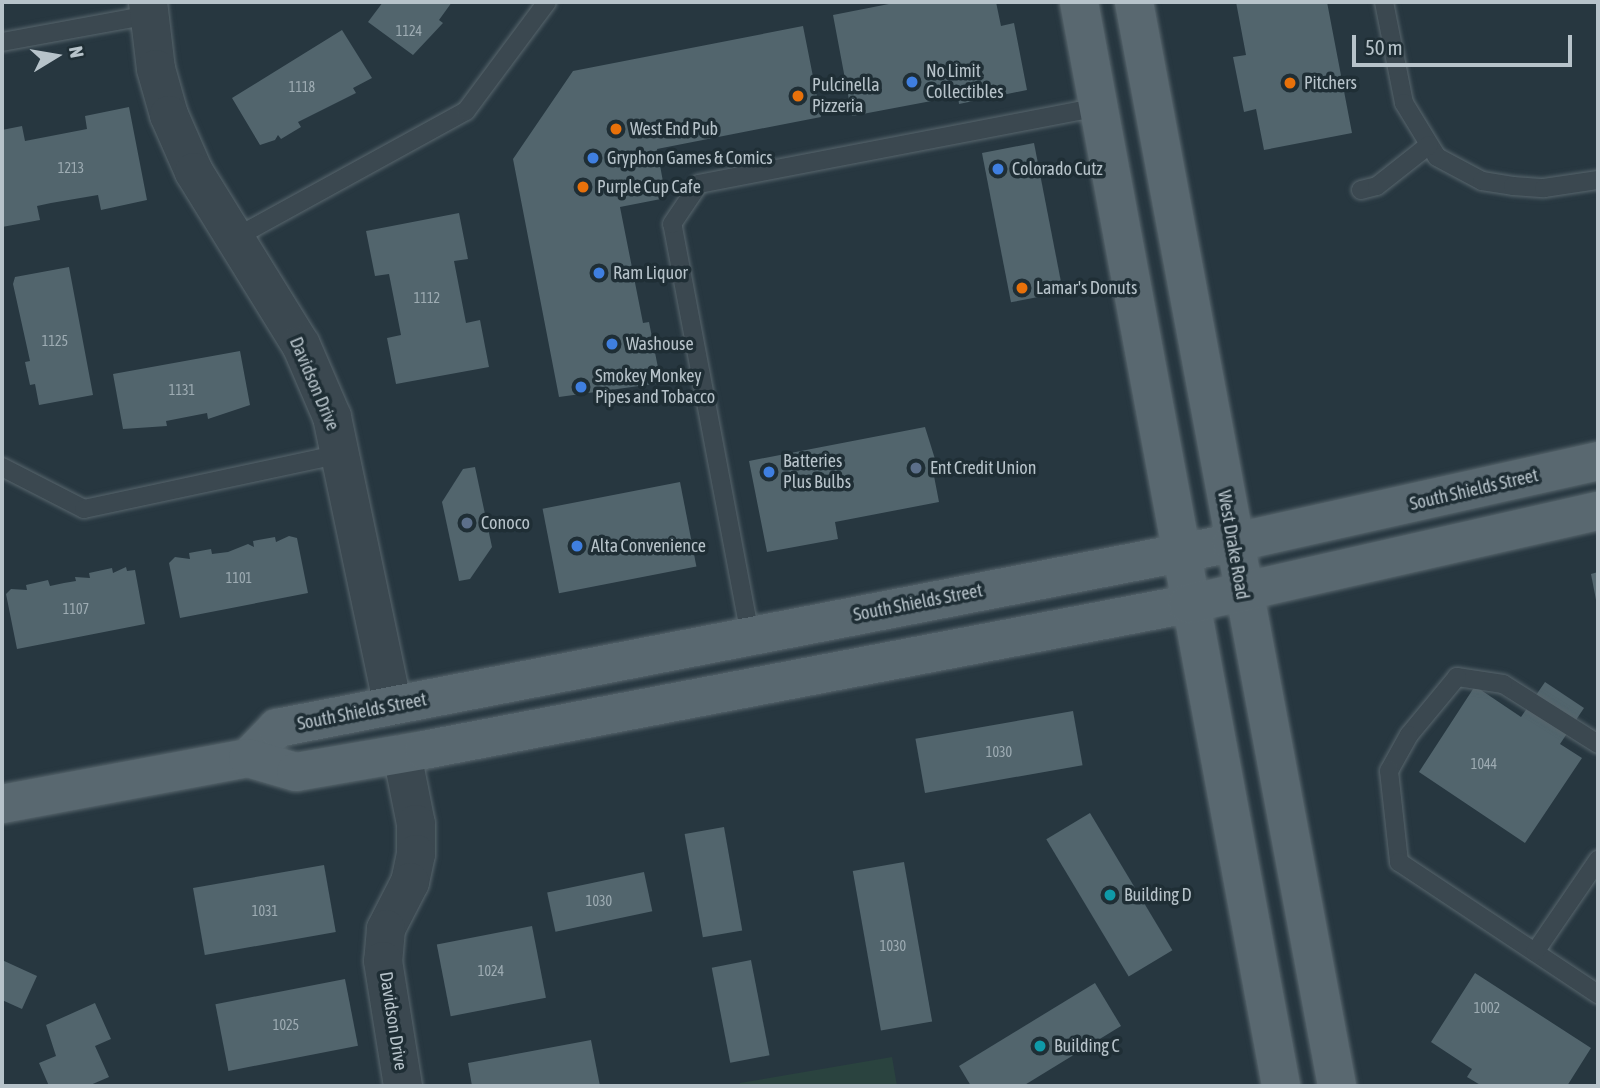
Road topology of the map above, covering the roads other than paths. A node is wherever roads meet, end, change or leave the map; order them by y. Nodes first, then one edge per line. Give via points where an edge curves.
1 (547, 2) edge
2 (1079, 2) edge
3 (1134, 2) edge
4 (1384, 2) edge
5 (150, 22) edge
6 (2, 42) edge
7 (1098, 107) junction
8 (1429, 145) junction
9 (1598, 180) edge
10 (1361, 190) dead end
11 (1170, 192) junction
12 (232, 239) junction
13 (340, 454) junction
14 (1598, 461) edge
15 (2, 467) edge
16 (1598, 511) edge
17 (1232, 543) junction
18 (1180, 553) junction
19 (1241, 593) junction
20 (1188, 604) junction
21 (750, 635) junction
22 (515, 682) junction
23 (393, 706) junction
24 (564, 722) junction
25 (1598, 744) edge
26 (401, 754) junction
27 (248, 758) junction
28 (296, 772) junction
29 (2, 804) edge
30 (1598, 860) edge
31 (1535, 952) junction
32 (1598, 993) edge
33 (403, 1086) edge
34 (1281, 1086) edge
35 (1337, 1086) edge

1 - 12 lane via 466,111
2 - 7 main road
3 - 11 main road, West Drake Road
4 - 8 lane via 1404,103
5 - 6 lane
5 - 12 street, Davidson Drive via 169,115 194,172
7 - 11 main road via 1116,118 1143,172
7 - 18 main road
7 - 21 lane via 699,184 671,224
8 - 9 lane via 1437,158 1482,181 1544,188
8 - 10 lane via 1377,186
11 - 17 main road, West Drake Road
12 - 13 street, Davidson Drive via 301,345 332,417
13 - 15 lane via 84,509
13 - 23 street, Davidson Drive
14 - 17 main road, South Shields Street
16 - 19 main road
17 - 18 main road, South Shields Street
17 - 19 main road, West Drake Road
18 - 20 main road
18 - 21 main road, South Shields Street
19 - 20 main road
19 - 35 main road, West Drake Road
20 - 24 main road
20 - 34 main road
21 - 22 main road, South Shields Street
21 - 24 main road via 733,665 585,695
22 - 23 main road, South Shields Street
22 - 26 main road via 506,707 429,727
23 - 27 main road, South Shields Street via 278,729
23 - 28 main road via 380,727 314,745
24 - 26 main road
25 - 31 lane via 1503,684 1457,677 1409,736 1389,771 1399,862
26 - 28 main road
26 - 33 street, Davidson Drive via 416,854 410,883 386,929 383,961
27 - 28 main road
27 - 29 main road
30 - 31 lane
31 - 32 lane

